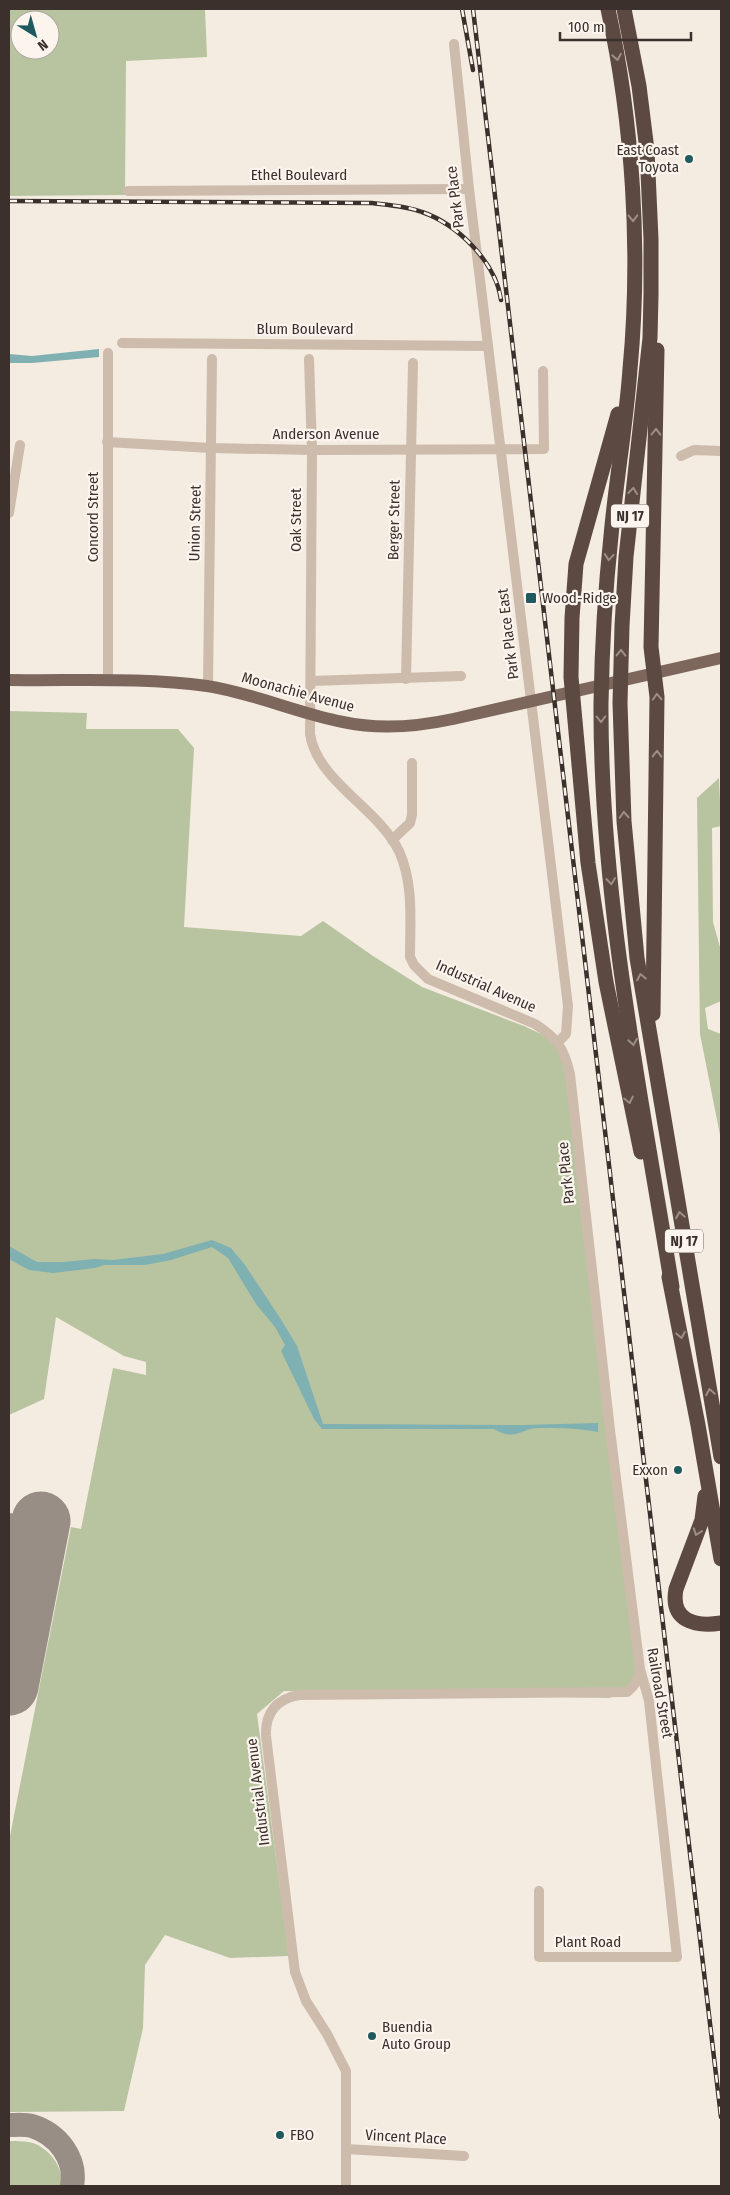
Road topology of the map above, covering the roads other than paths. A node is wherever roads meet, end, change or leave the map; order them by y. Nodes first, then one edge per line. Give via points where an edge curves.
1 (608, 9) edge
2 (624, 9) edge
3 (454, 44) dead end
4 (469, 189) junction
5 (128, 191) dead end
6 (651, 239) junction
7 (122, 343) dead end
8 (488, 346) junction
9 (108, 352) dead end
10 (212, 359) dead end
11 (309, 359) dead end
12 (413, 363) dead end
13 (630, 369) junction
14 (543, 372) dead end
15 (107, 442) junction
16 (20, 445) dead end
17 (211, 448) junction
18 (411, 448) junction
19 (501, 449) junction
20 (312, 450) junction
21 (721, 451) edge
22 (680, 456) dead end
23 (9, 513) edge
24 (721, 658) edge
25 (654, 674) junction
26 (461, 676) dead end
27 (406, 679) junction
28 (9, 680) edge
29 (108, 681) junction
30 (311, 681) junction
31 (208, 686) junction
32 (572, 692) junction
33 (311, 715) junction
34 (412, 763) dead end
35 (392, 840) junction
36 (650, 1025) junction
37 (558, 1042) junction
38 (672, 1287) junction
39 (610, 1430) joint
40 (721, 1457) edge
41 (707, 1485) junction
42 (721, 1559) edge
43 (721, 1623) edge
44 (640, 1669) junction
45 (539, 1891) dead end
46 (643, 1957) joint
47 (346, 2149) junction
48 (464, 2156) dead end
49 (346, 2186) edge

1 -> 13 highway, NJ 17 via 618,56 630,151 634,278
2 - 6 highway, NJ 17 via 639,86
3 - 4 street, Park Place
4 - 5 street, Ethel Boulevard
4 - 8 street, Park Place
25 -> 6 highway via 657,333
36 -> 6 highway, NJ 17 via 637,958 629,880 620,703 626,557 650,338
7 - 8 street, Blum Boulevard
8 - 19 street, Park Place East
9 - 15 street, Concord Street
10 - 17 street, Union Street
11 - 20 street, Oak Street
12 - 18 street, Berger Street
13 - 32 highway via 576,564
13 -> 38 highway, NJ 17 via 610,536 603,628 603,764 622,976
14 - 19 street, Anderson Avenue via 544,449
15 - 17 street, Anderson Avenue
15 - 29 street, Concord Street
16 - 23 street
17 - 20 street, Anderson Avenue
17 - 31 street, Union Street
18 - 19 street, Anderson Avenue
18 - 20 street, Anderson Avenue
18 - 27 street, Berger Street
19 - 37 street, Park Place East via 568,1006 566,1034
20 - 30 street, Oak Street
21 - 22 street via 694,450
24 - 25 main road, Moonachie Avenue
25 - 32 main road, Moonachie Avenue
36 -> 25 highway via 655,1002 657,697
26 - 27 street, Moonachie Avenue
27 - 30 street, Moonachie Avenue
28 - 29 main road, Moonachie Avenue
29 - 31 main road, Moonachie Avenue
30 - 33 street, Oak Street
31 - 33 main road, Moonachie Avenue
32 - 33 main road, Moonachie Avenue via 411,726 362,726
32 -> 38 highway via 588,863 606,982
33 - 35 street, Industrial Avenue via 312,746 317,755
34 - 35 street via 410,823
35 - 37 street, Industrial Avenue via 407,876 410,957 414,965 428,979 535,1024
40 -> 36 highway, NJ 17
37 - 39 street, Park Place via 570,1074
38 -> 41 highway, NJ 17
39 - 44 street, Railroad Street
41 - 42 highway, NJ 17
41 -> 43 highway via 702,1520 674,1598 679,1612 692,1622 700,1625
44 - 46 street, Railroad Street via 649,1701 677,1956
44 - 47 street, Industrial Avenue via 633,1687 627,1692 299,1695 288,1697 268,1714 266,1736 294,1966 306,2001 345,2066
45 - 46 street, Plant Road via 539,1956
47 - 48 street, Vincent Place
47 - 49 street, Industrial Avenue

